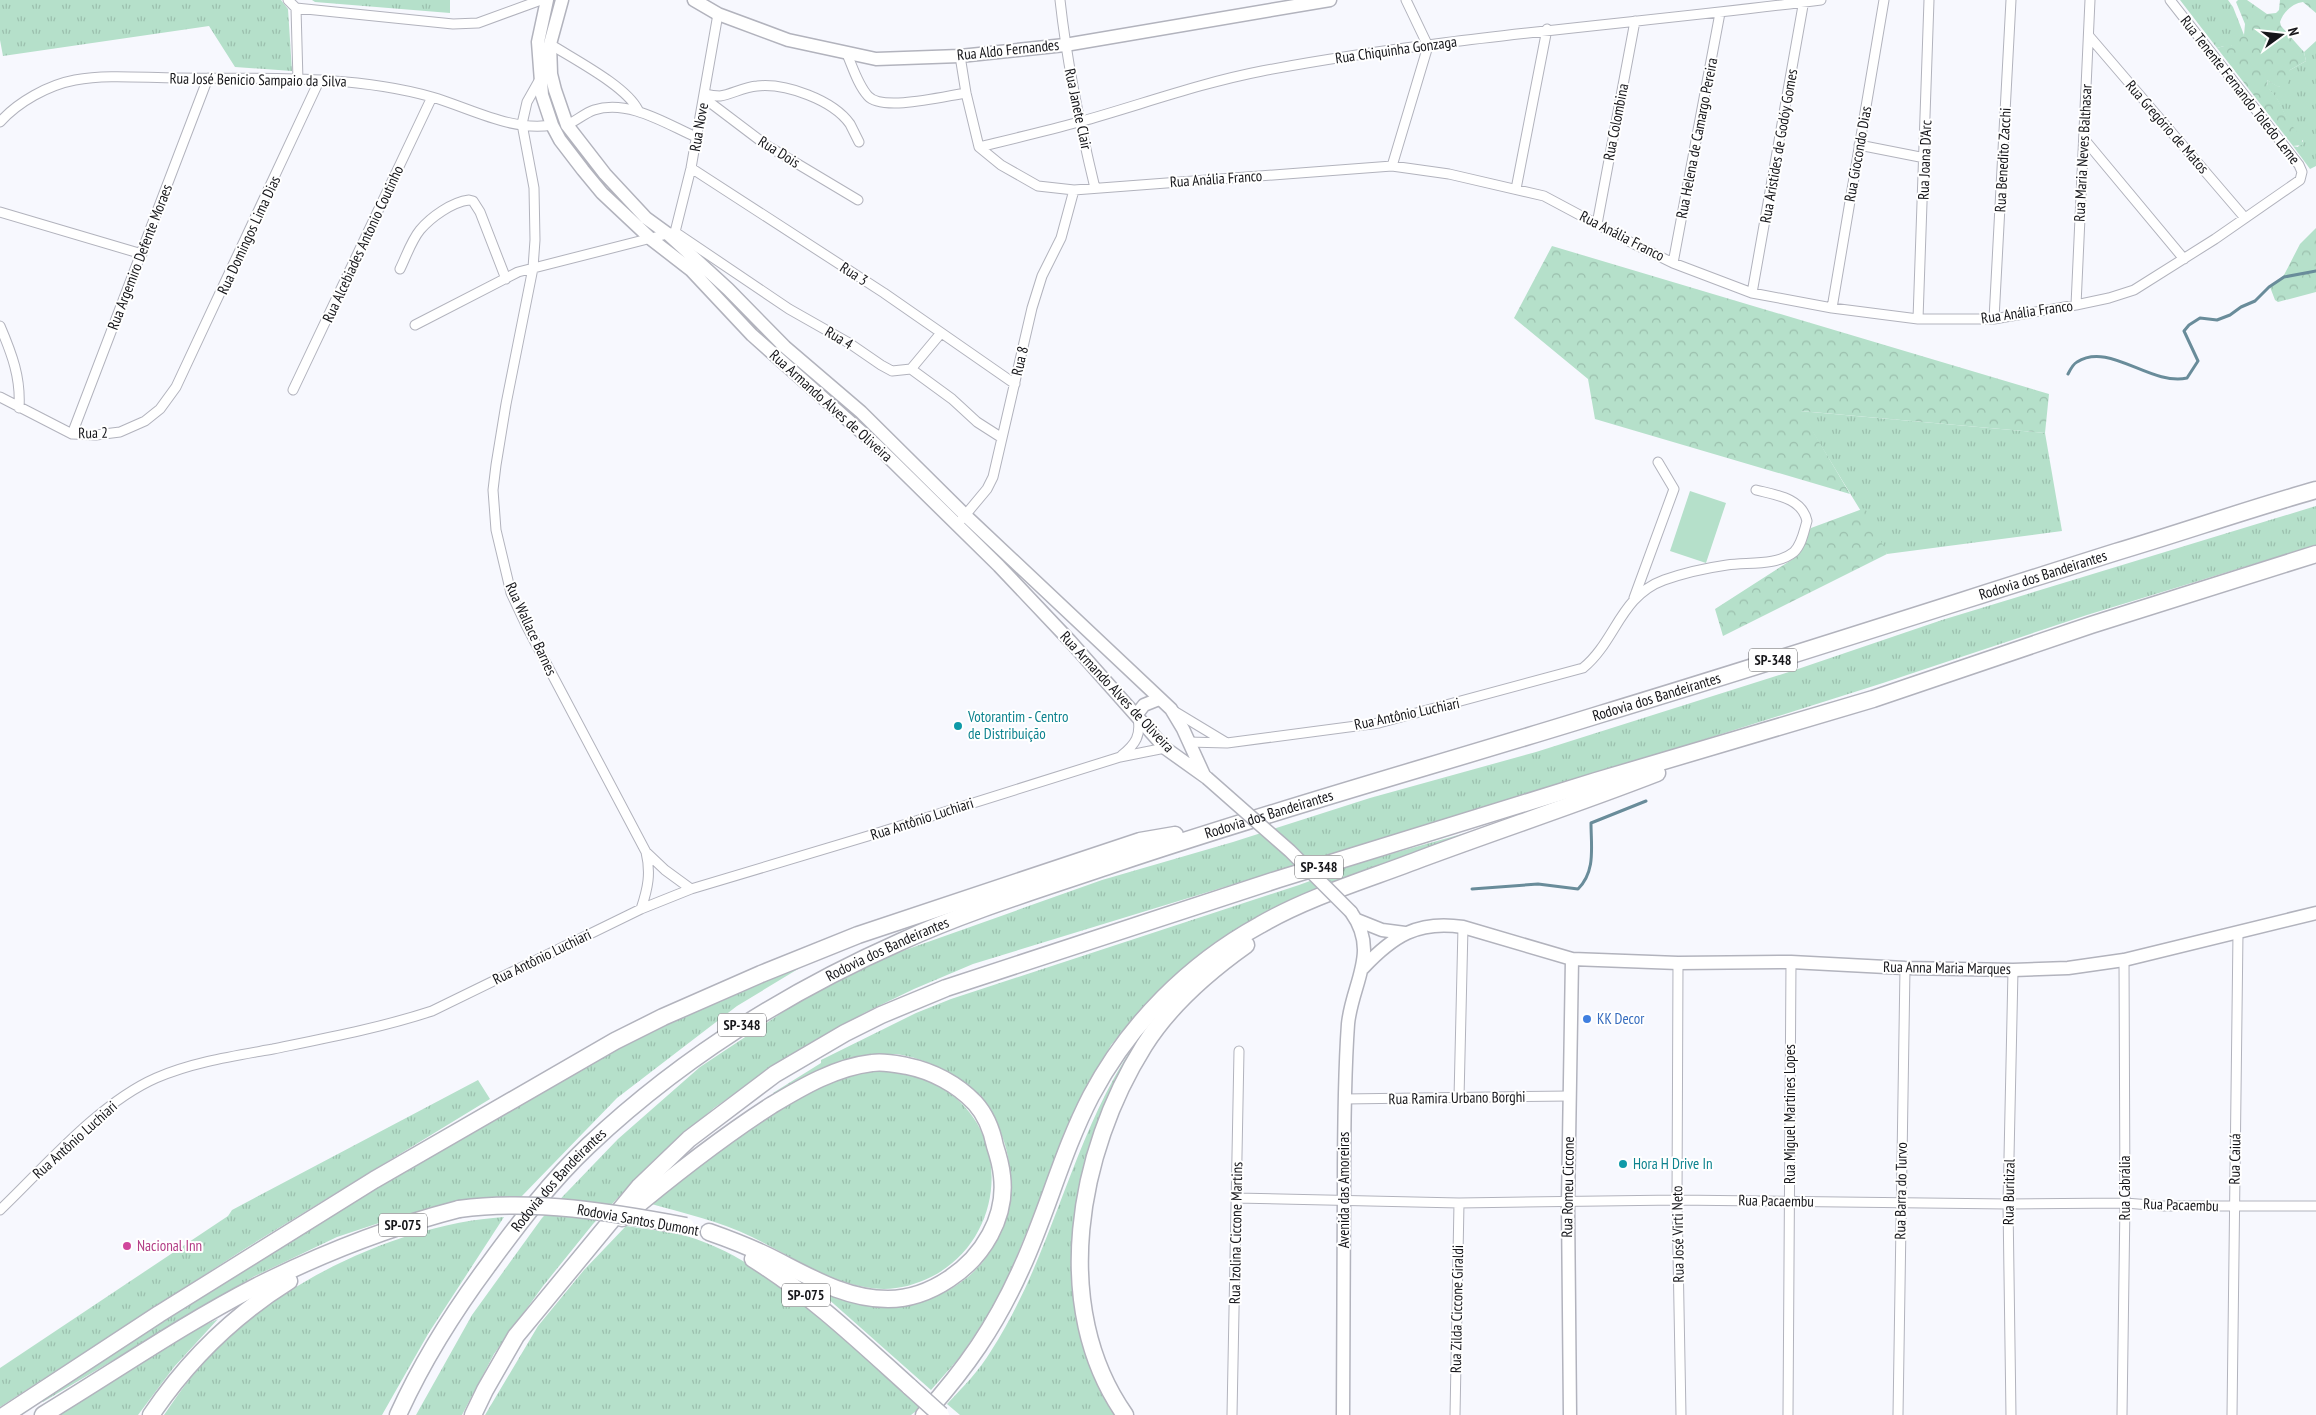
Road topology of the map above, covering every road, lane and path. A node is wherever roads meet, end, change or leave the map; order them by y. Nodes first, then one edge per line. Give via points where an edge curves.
1 (288, 0) edge
2 (541, 0) edge
3 (548, 0) edge
4 (562, 0) edge
5 (694, 0) edge
6 (1060, 0) edge
7 (1330, 0) edge
8 (1406, 0) edge
9 (1821, 0) edge
10 (1884, 0) edge
11 (1930, 0) edge
12 (2011, 0) edge
13 (2090, 0) edge
14 (2170, 0) edge
15 (1804, 1) edge
16 (296, 8) junction
17 (1720, 13) junction
18 (718, 14) junction
19 (1635, 21) junction
20 (1547, 29) junction
21 (2089, 36) junction
22 (550, 44) junction
23 (1065, 45) junction
24 (1428, 46) junction
25 (847, 54) junction
26 (960, 56) junction
27 (208, 78) junction
28 (540, 79) junction
29 (298, 80) junction
30 (319, 81) junction
31 (966, 93) junction
32 (704, 96) junction
33 (432, 97) junction
34 (638, 110) junction
35 (0, 122) edge
36 (1079, 122) junction
37 (522, 124) junction
38 (552, 125) junction
39 (567, 125) junction
40 (696, 137) junction
41 (2084, 139) junction
42 (859, 142) dead end
43 (1859, 145) junction
44 (979, 148) junction
45 (1925, 158) junction
46 (1392, 166) junction
47 (691, 168) junction
48 (2297, 182) joint
49 (1095, 188) junction
50 (1516, 189) junction
51 (1074, 190) junction
52 (858, 200) dead end
53 (0, 212) edge
54 (2244, 218) junction
55 (1597, 224) junction
56 (672, 233) junction
57 (651, 239) junction
58 (142, 254) junction
59 (2184, 259) junction
60 (1673, 262) junction
61 (533, 268) junction
62 (400, 269) dead end
63 (506, 279) junction
64 (1752, 293) junction
65 (2076, 305) junction
66 (1832, 308) junction
67 (1918, 319) junction
68 (1994, 319) junction
69 (415, 325) dead end
70 (0, 326) edge
71 (941, 333) junction
72 (911, 369) junction
73 (1015, 384) junction
74 (176, 387) joint
75 (293, 390) dead end
76 (0, 397) edge
77 (19, 408) junction
78 (72, 434) junction
79 (1002, 438) junction
80 (1658, 462) dead end
81 (1756, 490) dead end
82 (2316, 490) edge
83 (961, 520) junction
84 (2316, 554) edge
85 (1633, 600) junction
86 (1159, 699) junction
87 (1171, 709) junction
88 (1137, 714) junction
89 (1772, 730) junction
90 (1188, 742) junction
91 (1227, 743) junction
92 (1166, 748) junction
93 (1120, 756) junction
94 (1205, 776) junction
95 (1228, 825) junction
96 (646, 852) junction
97 (1343, 888) junction
98 (691, 889) junction
99 (641, 909) junction
100 (2316, 913) edge
101 (1354, 916) junction
102 (1463, 927) junction
103 (2238, 932) junction
104 (1405, 933) junction
105 (1572, 959) junction
106 (2124, 960) junction
107 (1791, 962) junction
108 (1678, 963) junction
109 (1364, 968) junction
110 (1905, 968) junction
111 (2013, 970) junction
112 (1239, 1051) dead end
113 (1570, 1096) junction
114 (1459, 1098) junction
115 (1344, 1099) junction
116 (1236, 1198) junction
117 (1677, 1200) junction
118 (1344, 1201) junction
119 (1790, 1202) junction
120 (1900, 1202) junction
121 (2125, 1202) junction
122 (1459, 1203) junction
123 (1568, 1203) junction
124 (2008, 1204) junction
125 (2234, 1206) junction
126 (2316, 1206) edge
127 (0, 1210) edge
128 (709, 1232) junction
129 (590, 1244) junction
130 (349, 1246) junction
131 (5, 1415) edge
132 (43, 1415) edge
133 (152, 1415) edge
134 (398, 1415) edge
135 (473, 1415) edge
136 (924, 1415) edge
137 (941, 1415) edge
138 (1125, 1415) edge
139 (1232, 1415) edge
140 (1343, 1415) edge
141 (1455, 1415) edge
142 (1570, 1415) edge
143 (1681, 1415) edge
144 (1788, 1415) edge
145 (1898, 1415) edge
146 (2011, 1415) edge
147 (2122, 1415) edge
148 (2232, 1415) edge

1 - 16 street
2 - 16 street via 478,23 454,24
3 - 28 main road, Rua Armando Alves de Oliveira via 538,42
4 - 22 main road, Rua Armando Alves de Oliveira
5 - 18 main road, Rua Aldo Fernandes
6 - 23 street, Rua Janete Clair
7 - 23 main road, Rua Aldo Fernandes
8 - 24 street
9 - 15 street, Rua Chiquinha Gonzaga
10 - 43 street, Rua Giocondo Dias
11 - 45 street, Rua Joana D'Arc
12 - 68 street, Rua Benedito Zacchi
13 - 21 street, Rua Maria Neves Balthasar
14 - 48 street, Rua Tenente Fernando Toledo Leme via 2299,165 2302,176
15 - 17 street, Rua Chiquinha Gonzaga
15 - 64 street, Rua Aristides de Godóy Gomes
16 - 29 street
17 - 19 street, Rua Chiquinha Gonzaga
17 - 60 street, Rua Helena de Camargo Pereira
18 - 25 main road, Rua Aldo Fernandes via 788,40
18 - 32 street, Rua Nove
19 - 20 street, Rua Chiquinha Gonzaga
19 - 55 street, Rua Colombina
20 - 24 street, Rua Chiquinha Gonzaga
20 - 50 street
21 - 41 street, Rua Maria Neves Balthasar
21 - 54 street, Rua Gregório de Matos
22 - 34 street via 619,89 633,100
22 - 39 main road, Rua Armando Alves de Oliveira via 551,74
23 - 26 main road, Rua Aldo Fernandes
23 - 36 street, Rua Janete Clair
24 - 36 street, Rua Chiquinha Gonzaga via 1259,72 1156,98
24 - 46 street
25 - 26 main road, Rua Aldo Fernandes via 876,59
25 - 31 street via 868,97 882,104
26 - 31 street
27 - 29 street, Rua José Benicio Sampaio da Silva
27 - 35 street, Rua José Benicio Sampaio da Silva via 74,80 20,104
27 - 58 street, Rua Argemiro Defente Moraes
28 - 37 street, Rua Wallace Barnes via 527,102
28 - 38 main road, Rua Armando Alves de Oliveira
29 - 30 street, Rua José Benicio Sampaio da Silva
30 - 33 street, Rua José Benicio Sampaio da Silva via 354,83
30 - 74 street, Rua Domingos Lima Dias
31 - 44 street
32 - 40 street, Rua Nove
32 - 42 street via 720,96 759,85 803,93 828,105 850,123
32 - 52 street, Rua Dois via 766,145
33 - 37 street, Rua José Benicio Sampaio da Silva via 488,117
33 - 75 street, Rua Alcebiades Antonio Coutinho
34 - 39 street via 595,110
34 - 40 street
36 - 44 street, Rua Chiquinha Gonzaga
36 - 49 street, Rua Janete Clair
37 - 38 street
37 - 61 street, Rua Wallace Barnes via 534,188
38 - 57 main road, Rua Armando Alves de Oliveira via 571,155 598,187
39 - 56 main road, Rua Armando Alves de Oliveira via 611,181 646,218
40 - 47 street, Rua Nove
41 - 59 street
41 - 65 street, Rua Maria Neves Balthasar
43 - 45 street
43 - 66 street, Rua Giocondo Dias
44 - 51 street, Rua Anália Franco via 1038,186
45 - 67 street, Rua Joana D'Arc
46 - 49 street, Rua Anália Franco
46 - 50 street, Rua Anália Franco via 1449,174
47 - 56 street, Rua Nove
47 - 71 street, Rua 3
48 - 54 street, Rua Anália Franco
49 - 51 street, Rua Anália Franco
50 - 55 street, Rua Anália Franco via 1544,196
51 - 73 street, Rua 8 via 1061,238 1036,293
53 - 58 street
54 - 59 street, Rua Anália Franco
55 - 60 street, Rua Anália Franco
56 - 57 street
56 - 72 street, Rua 4 via 881,365 892,371
56 - 83 main road, Rua Armando Alves de Oliveira via 785,347 861,412
57 - 61 street
57 - 83 main road, Rua Armando Alves de Oliveira via 691,270 752,335
58 - 78 street, Rua Argemiro Defente Moraes
59 - 65 street, Rua Anália Franco via 2134,290
60 - 64 street, Rua Anália Franco
61 - 63 street
61 - 96 street, Rua Wallace Barnes via 496,465 493,490 496,530 511,593
62 - 63 street via 419,231 445,210 465,200 473,201 480,212
63 - 69 street
64 - 66 street, Rua Anália Franco
65 - 68 street, Rua Anália Franco
66 - 67 street, Rua Anália Franco
67 - 68 street, Rua Anália Franco
70 - 77 street via 17,370
71 - 72 street
71 - 73 street, Rua 3
72 - 79 street
73 - 79 street, Rua 8
74 - 78 street, Rua 2 via 160,409 145,421 120,432
76 - 77 street, Rua 2
77 - 78 street, Rua 2
79 - 83 street, Rua 8 via 998,463 988,489
80 - 85 street via 1674,489
81 - 85 street via 1784,497 1802,508 1807,521 1800,544 1792,553 1773,560 1679,575 1662,581
82 - 95 highway, Rodovia dos Bandeirantes / SP-348 via 1611,712
83 - 86 main road, Rua Armando Alves de Oliveira
83 - 88 main road, Rua Armando Alves de Oliveira
84 - 89 highway, SP-348
85 - 91 street, Rua Antônio Luchiari via 1593,660 1583,668 1390,720
86 - 87 main road, Rua Armando Alves de Oliveira
86 - 88 main road via 1144,705
87 - 90 main road, Rua Armando Alves de Oliveira
87 - 91 street
88 - 92 main road, Rua Armando Alves de Oliveira
88 - 93 street, Rua Antônio Luchiari via 1140,730 1137,738 1133,746
89 - 97 highway
89 - 129 highway, SP-348 via 1280,879 912,1001 846,1033 783,1070 725,1111 689,1139 639,1187
90 - 91 street, Rua Antônio Luchiari
90 - 92 main road
90 - 94 main road, Rua Armando Alves de Oliveira
92 - 93 street, Rua Antônio Luchiari
92 - 94 main road, Rua Armando Alves de Oliveira
93 - 98 street, Rua Antônio Luchiari
94 - 101 main road, Rua Armando Alves de Oliveira, bridge via 1290,851
95 - 131 highway via 1140,841 918,914 810,953 672,1012 406,1160 159,1314
95 - 134 highway, Rodovia dos Bandeirantes / SP-348 via 902,940 780,1002 694,1058 585,1148 508,1238 462,1300
96 - 98 street, Rua Wallace Barnes
96 - 99 street, Rua Wallace Barnes via 649,883
97 - 136 highway via 1260,924 1230,944 1174,986 1130,1033 1092,1095 1078,1125 1004,1306 968,1364
97 - 138 highway via 1267,931 1209,974 1183,998 1145,1045 1112,1106 1086,1189 1081,1275 1090,1340 1107,1386
98 - 99 street, Rua Antônio Luchiari
99 - 127 street, Rua Antônio Luchiari via 432,1011 369,1029 208,1061 154,1079 93,1120
100 - 103 main road, Rua Anna Maria Marques
101 - 104 main road, Avenida das Amoreiras via 1382,930
101 - 109 main road, Avenida das Amoreiras via 1364,944
102 - 104 main road, Avenida das Amoreiras via 1436,925
102 - 105 main road, Avenida das Amoreiras
102 - 114 street
103 - 106 main road, Rua Anna Maria Marques
103 - 125 street, Rua Caiuá
104 - 109 main road, Avenida das Amoreiras
105 - 108 main road, Rua Anna Maria Marques
105 - 113 main road, Rua Romeu Ciccone
106 - 111 main road, Rua Anna Maria Marques via 2068,968
106 - 121 street, Rua Cabrália
107 - 108 main road, Rua Anna Maria Marques
107 - 110 main road, Rua Anna Maria Marques
107 - 119 street, Rua Miguel Martines Lopes
108 - 117 street, Rua José Virti Neto
109 - 115 main road, Avenida das Amoreiras via 1350,1009
110 - 111 main road, Rua Anna Maria Marques
110 - 120 street, Rua Barra do Turvo
111 - 124 street, Rua Buritizal
112 - 116 street, Rua Izolina Ciccone Martins
113 - 114 street, Rua Ramira Urbano Borghi
113 - 123 main road, Rua Romeu Ciccone
114 - 115 street, Rua Ramira Urbano Borghi
115 - 118 main road, Avenida das Amoreiras
116 - 118 street, Rua Pacaembu
116 - 139 street, Rua Izolina Ciccone Martins
117 - 119 street, Rua Pacaembu
117 - 123 street, Rua Pacaembu
117 - 143 street, Rua José Virti Neto
118 - 122 street, Rua Pacaembu
118 - 140 main road, Avenida das Amoreiras
119 - 120 street, Rua Pacaembu
119 - 144 street, Rua Miguel Martines Lopes
120 - 124 street, Rua Pacaembu
120 - 145 street, Rua Barra do Turvo
121 - 124 street, Rua Pacaembu
121 - 125 street, Rua Pacaembu via 2163,1206
121 - 147 street, Rua Cabrália
122 - 123 street, Rua Pacaembu
122 - 141 street, Rua Zilda Ciccone Giraldi
123 - 142 main road, Rua Romeu Ciccone
124 - 146 street, Rua Buritizal
125 - 126 street, Rua Pacaembu
125 - 148 street, Rua Caiuá
128 - 129 highway via 744,1245 830,1288 888,1299 922,1293 937,1287 974,1260 993,1229 1001,1202 1003,1177 994,1139 975,1103 939,1076 893,1063 874,1062 857,1066 825,1076 738,1127 695,1157
128 - 130 highway, Rodovia Santos Dumont / SP-075, bridge via 628,1215 511,1205 459,1209 399,1226
128 - 137 highway, Rodovia Santos Dumont / SP-075, bridge via 780,1275 812,1300
129 - 135 highway, SP-348 via 516,1336
130 - 132 highway via 256,1287
130 - 133 highway via 264,1297 230,1324 186,1367

